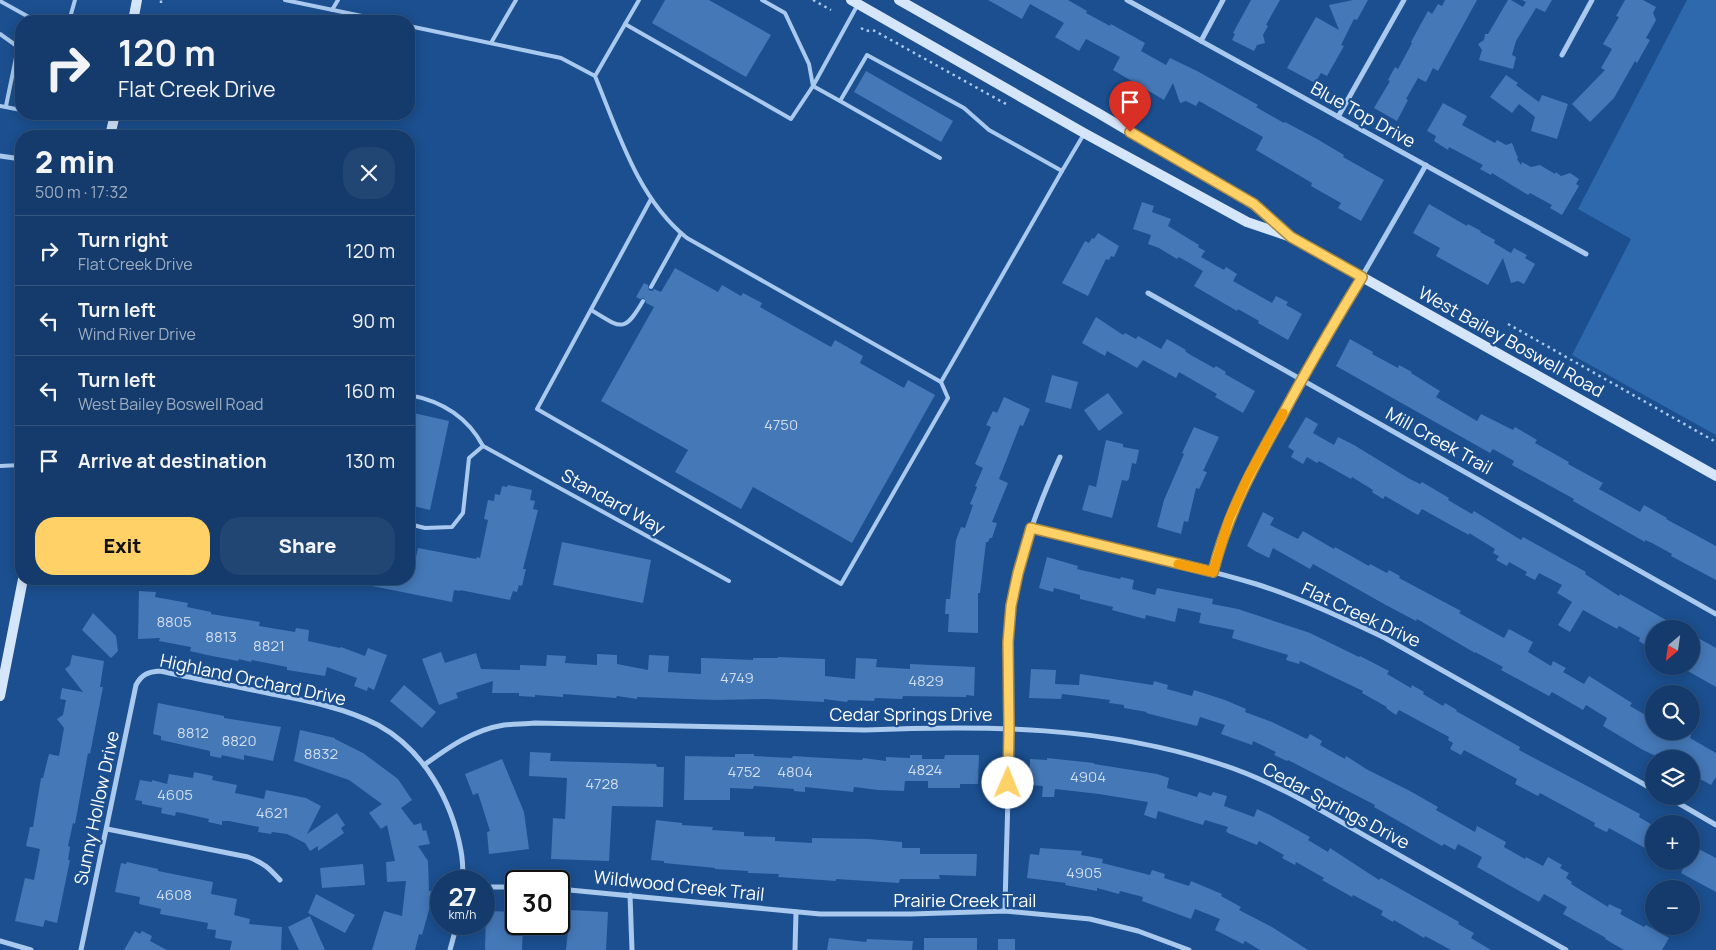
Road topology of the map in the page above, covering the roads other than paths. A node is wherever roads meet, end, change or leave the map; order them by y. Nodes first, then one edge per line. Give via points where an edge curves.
1 (75, 0) edge
2 (137, 0) edge
3 (285, 0) edge
4 (338, 0) edge
5 (516, 0) edge
6 (639, 0) edge
7 (762, 0) edge
8 (899, 0) edge
9 (1127, 0) edge
10 (1223, 0) edge
11 (1404, 0) edge
12 (1592, 0) edge
13 (0, 1) edge
14 (857, 1) edge
15 (302, 2) edge
16 (332, 10) junction
17 (25, 15) edge
18 (71, 15) edge
19 (134, 15) edge
20 (357, 15) edge
21 (625, 24) junction
22 (415, 27) edge
23 (0, 34) edge
24 (1201, 41) junction
25 (15, 44) edge
26 (491, 44) junction
27 (1562, 54) dead end
28 (15, 69) edge
29 (596, 76) junction
30 (813, 86) junction
31 (840, 101) junction
32 (0, 106) edge
33 (6, 106) junction
34 (15, 108) edge
35 (1338, 117) junction
36 (1084, 133) junction
37 (0, 156) edge
38 (15, 158) edge
39 (940, 158) dead end
40 (1426, 165) junction
41 (1062, 171) junction
42 (652, 199) junction
43 (681, 233) junction
44 (1291, 237) junction
45 (1586, 254) dead end
46 (1362, 277) junction
47 (651, 287) dead end
48 (1148, 293) dead end
49 (643, 301) dead end
50 (591, 310) junction
51 (1302, 379) junction
52 (941, 382) junction
53 (415, 396) edge
54 (483, 446) junction
55 (1060, 457) dead end
56 (15, 465) edge
57 (0, 466) edge
58 (1716, 476) edge
59 (415, 525) edge
60 (1031, 528) junction
61 (1213, 572) junction
62 (729, 581) dead end
63 (22, 585) edge
64 (1716, 614) edge
65 (144, 674) joint
66 (0, 696) edge
67 (1009, 728) junction
68 (424, 765) junction
69 (1645, 785) edge
70 (1682, 805) edge
71 (1716, 825) edge
72 (107, 829) junction
73 (463, 870) edge
74 (280, 880) dead end
75 (570, 890) edge
76 (630, 895) junction
77 (1005, 911) junction
78 (796, 912) junction
79 (454, 935) edge
80 (0, 941) edge
81 (31, 950) edge
82 (81, 950) edge
83 (450, 950) edge
84 (632, 950) edge
85 (795, 950) edge
86 (1189, 950) edge
87 (1566, 950) edge

1 - 18 lane
2 - 19 main road
3 - 15 lane
4 - 16 lane
5 - 26 lane
6 - 21 lane
7 - 30 lane via 785,13 810,64
8 - 44 main road, West Bailey Boswell Road via 1254,204
9 - 24 street, Blue Top Drive
10 - 24 street
11 - 35 street
12 - 27 street
13 - 17 lane
14 - 30 lane
14 - 36 main road, West Bailey Boswell Road
15 - 16 lane
16 - 20 lane
21 - 29 lane
21 - 30 lane via 792,119
22 - 26 lane
23 - 25 lane
24 - 35 street, Blue Top Drive
26 - 29 lane via 561,58
28 - 33 lane
29 - 42 lane via 623,146
30 - 31 lane
31 - 39 lane
31 - 41 lane via 867,55 964,108 989,130
32 - 33 lane
33 - 34 lane
35 - 40 street, Blue Top Drive
36 - 41 lane
36 - 44 main road, West Bailey Boswell Road via 1247,222
37 - 38 street
40 - 45 street, Blue Top Drive
40 - 46 street
41 - 52 lane
42 - 43 lane
42 - 50 lane
43 - 47 lane
43 - 52 lane
44 - 46 main road, West Bailey Boswell Road
46 - 51 street
46 - 58 main road, West Bailey Boswell Road
48 - 51 street, Mill Creek Trail
49 - 50 lane via 627,324 612,322
50 - 52 lane via 537,410 841,584 948,398
51 - 61 street via 1248,477 1229,519
51 - 64 street, Mill Creek Trail
53 - 54 lane, Standard Way via 454,411 475,431
54 - 59 lane via 469,458 463,513 452,527
54 - 62 lane, Standard Way
55 - 60 street
56 - 57 lane
60 - 61 street, Flat Creek Drive
60 - 67 street via 1011,606
61 - 69 street, Flat Creek Drive via 1295,598 1385,638
63 - 66 main road
65 - 68 street, Highland Orchard Drive via 160,671 344,711 378,725 404,743
65 - 72 street, Sunny Hollow Drive via 136,685
67 - 68 street, Cedar Springs Drive via 865,730 535,723 479,731 454,743
67 - 77 street
67 - 87 street, Cedar Springs Drive via 1110,738 1176,752 1252,776 1292,794
68 - 73 street, Highland Orchard Drive via 444,797 455,823
70 - 71 street
72 - 74 street via 248,857 268,866
72 - 82 street, Sunny Hollow Drive
75 - 76 street, Wildwood Creek Trail
76 - 78 street, Wildwood Creek Trail
76 - 84 street
77 - 78 street, Prairie Creek Trail via 911,914
77 - 86 street, Prairie Creek Trail via 1090,919 1138,930
78 - 85 street
79 - 83 street
80 - 81 street

